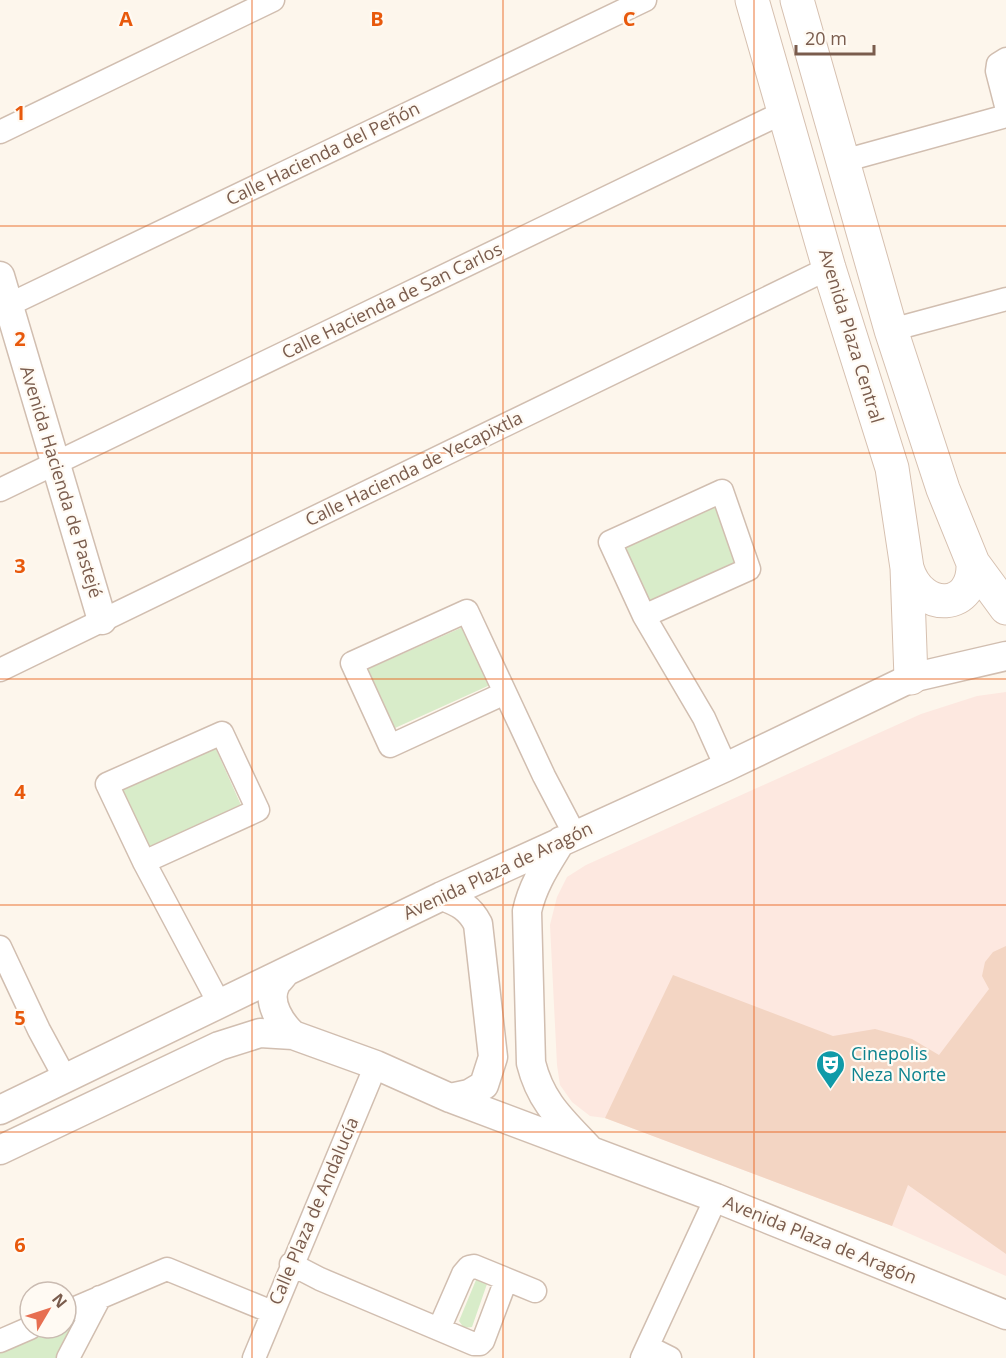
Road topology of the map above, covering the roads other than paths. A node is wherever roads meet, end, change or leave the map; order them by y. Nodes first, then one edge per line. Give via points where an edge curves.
1 (273, 0) edge
2 (645, 0) edge
3 (752, 0) edge
4 (797, 0) edge
5 (1006, 59) edge
6 (1006, 106) edge
7 (784, 112) junction
8 (1006, 116) edge
9 (0, 132) edge
10 (843, 162) junction
11 (829, 268) junction
12 (0, 276) edge
13 (1006, 298) edge
14 (4, 307) edge
15 (904, 326) junction
16 (56, 463) junction
17 (0, 490) edge
18 (973, 563) junction
19 (907, 568) junction
20 (1006, 608) edge
21 (644, 616) junction
22 (102, 620) junction
23 (1006, 656) edge
24 (0, 670) edge
25 (911, 678) junction
26 (505, 693) junction
27 (726, 767) junction
28 (568, 838) junction
29 (144, 862) junction
30 (442, 896) junction
31 (0, 947) edge
32 (285, 974) junction
33 (220, 1005) junction
34 (293, 1035) junction
35 (376, 1065) junction
36 (65, 1078) junction
37 (450, 1098) junction
38 (0, 1110) edge
39 (0, 1150) edge
40 (593, 1153) junction
41 (716, 1198) junction
42 (291, 1264) junction
43 (506, 1280) junction
44 (536, 1291) dead end
45 (100, 1297) junction
46 (78, 1307) edge
47 (272, 1312) junction
48 (1006, 1315) edge
49 (439, 1329) junction
50 (18, 1333) edge
51 (0, 1341) edge
52 (645, 1352) edge
53 (68, 1358) edge
54 (254, 1358) edge
55 (670, 1358) edge

1 - 9 street
2 - 14 street, Calle Hacienda del Peñón
3 - 7 main road, Avenida Plaza Central
4 - 10 main road
5 - 6 street via 998,64 997,71
7 - 11 main road, Avenida Plaza Central
7 - 16 street, Calle Hacienda de San Carlos
8 - 10 street
10 - 15 main road
11 - 19 main road, Avenida Plaza Central via 892,468
11 - 22 street, Calle Hacienda de Yecapixtla
12 - 14 street, Avenida Hacienda de Pastejé
13 - 15 street
14 - 16 street, Avenida Hacienda de Pastejé
15 - 18 main road via 943,489
16 - 17 street, Calle Hacienda de San Carlos
16 - 22 street, Avenida Hacienda de Pastejé
18 - 19 main road via 971,583 965,591 944,601 934,600 917,589
18 - 20 main road
19 - 25 main road, Avenida Plaza Central
21 - 21 street via 610,543 722,491 748,569
21 - 27 street via 704,718
22 - 24 street, Calle Hacienda de Yecapixtla
23 - 25 street, Avenida Plaza de Aragón
25 - 27 street, Avenida Plaza de Aragón
26 - 26 street via 467,611 352,663 390,746
26 - 28 street
27 - 28 street, Avenida Plaza de Aragón
28 - 30 street, Avenida Plaza de Aragón
28 - 40 street via 538,877 527,911 531,1063 536,1084 549,1105
29 - 29 street via 107,784 222,733 258,810
29 - 33 street
30 - 32 street, Avenida Plaza de Aragón
30 - 37 street via 472,912 478,924 493,1057 484,1085 469,1094
31 - 36 street
32 - 33 street, Avenida Plaza de Aragón
32 - 34 street via 274,986 274,1007 282,1026
33 - 36 street, Avenida Plaza de Aragón
34 - 35 street, Avenida Plaza de Aragón
34 - 39 street, Avenida Plaza de Aragón via 260,1033 219,1046
35 - 37 street, Avenida Plaza de Aragón
35 - 42 street, Calle Plaza de Andalucía
36 - 38 street, Avenida Plaza de Aragón
37 - 40 street, Avenida Plaza de Aragón
40 - 41 street, Avenida Plaza de Aragón
41 - 48 street, Avenida Plaza de Aragón
41 - 52 street
42 - 47 street, Calle Plaza de Andalucía
42 - 49 street
43 - 44 street
43 - 49 street via 469,1267
43 - 49 street via 480,1344
45 - 46 street
45 - 47 street via 167,1269
45 - 53 street
47 - 54 street, Calle Plaza de Andalucía
50 - 51 street
52 - 55 street

